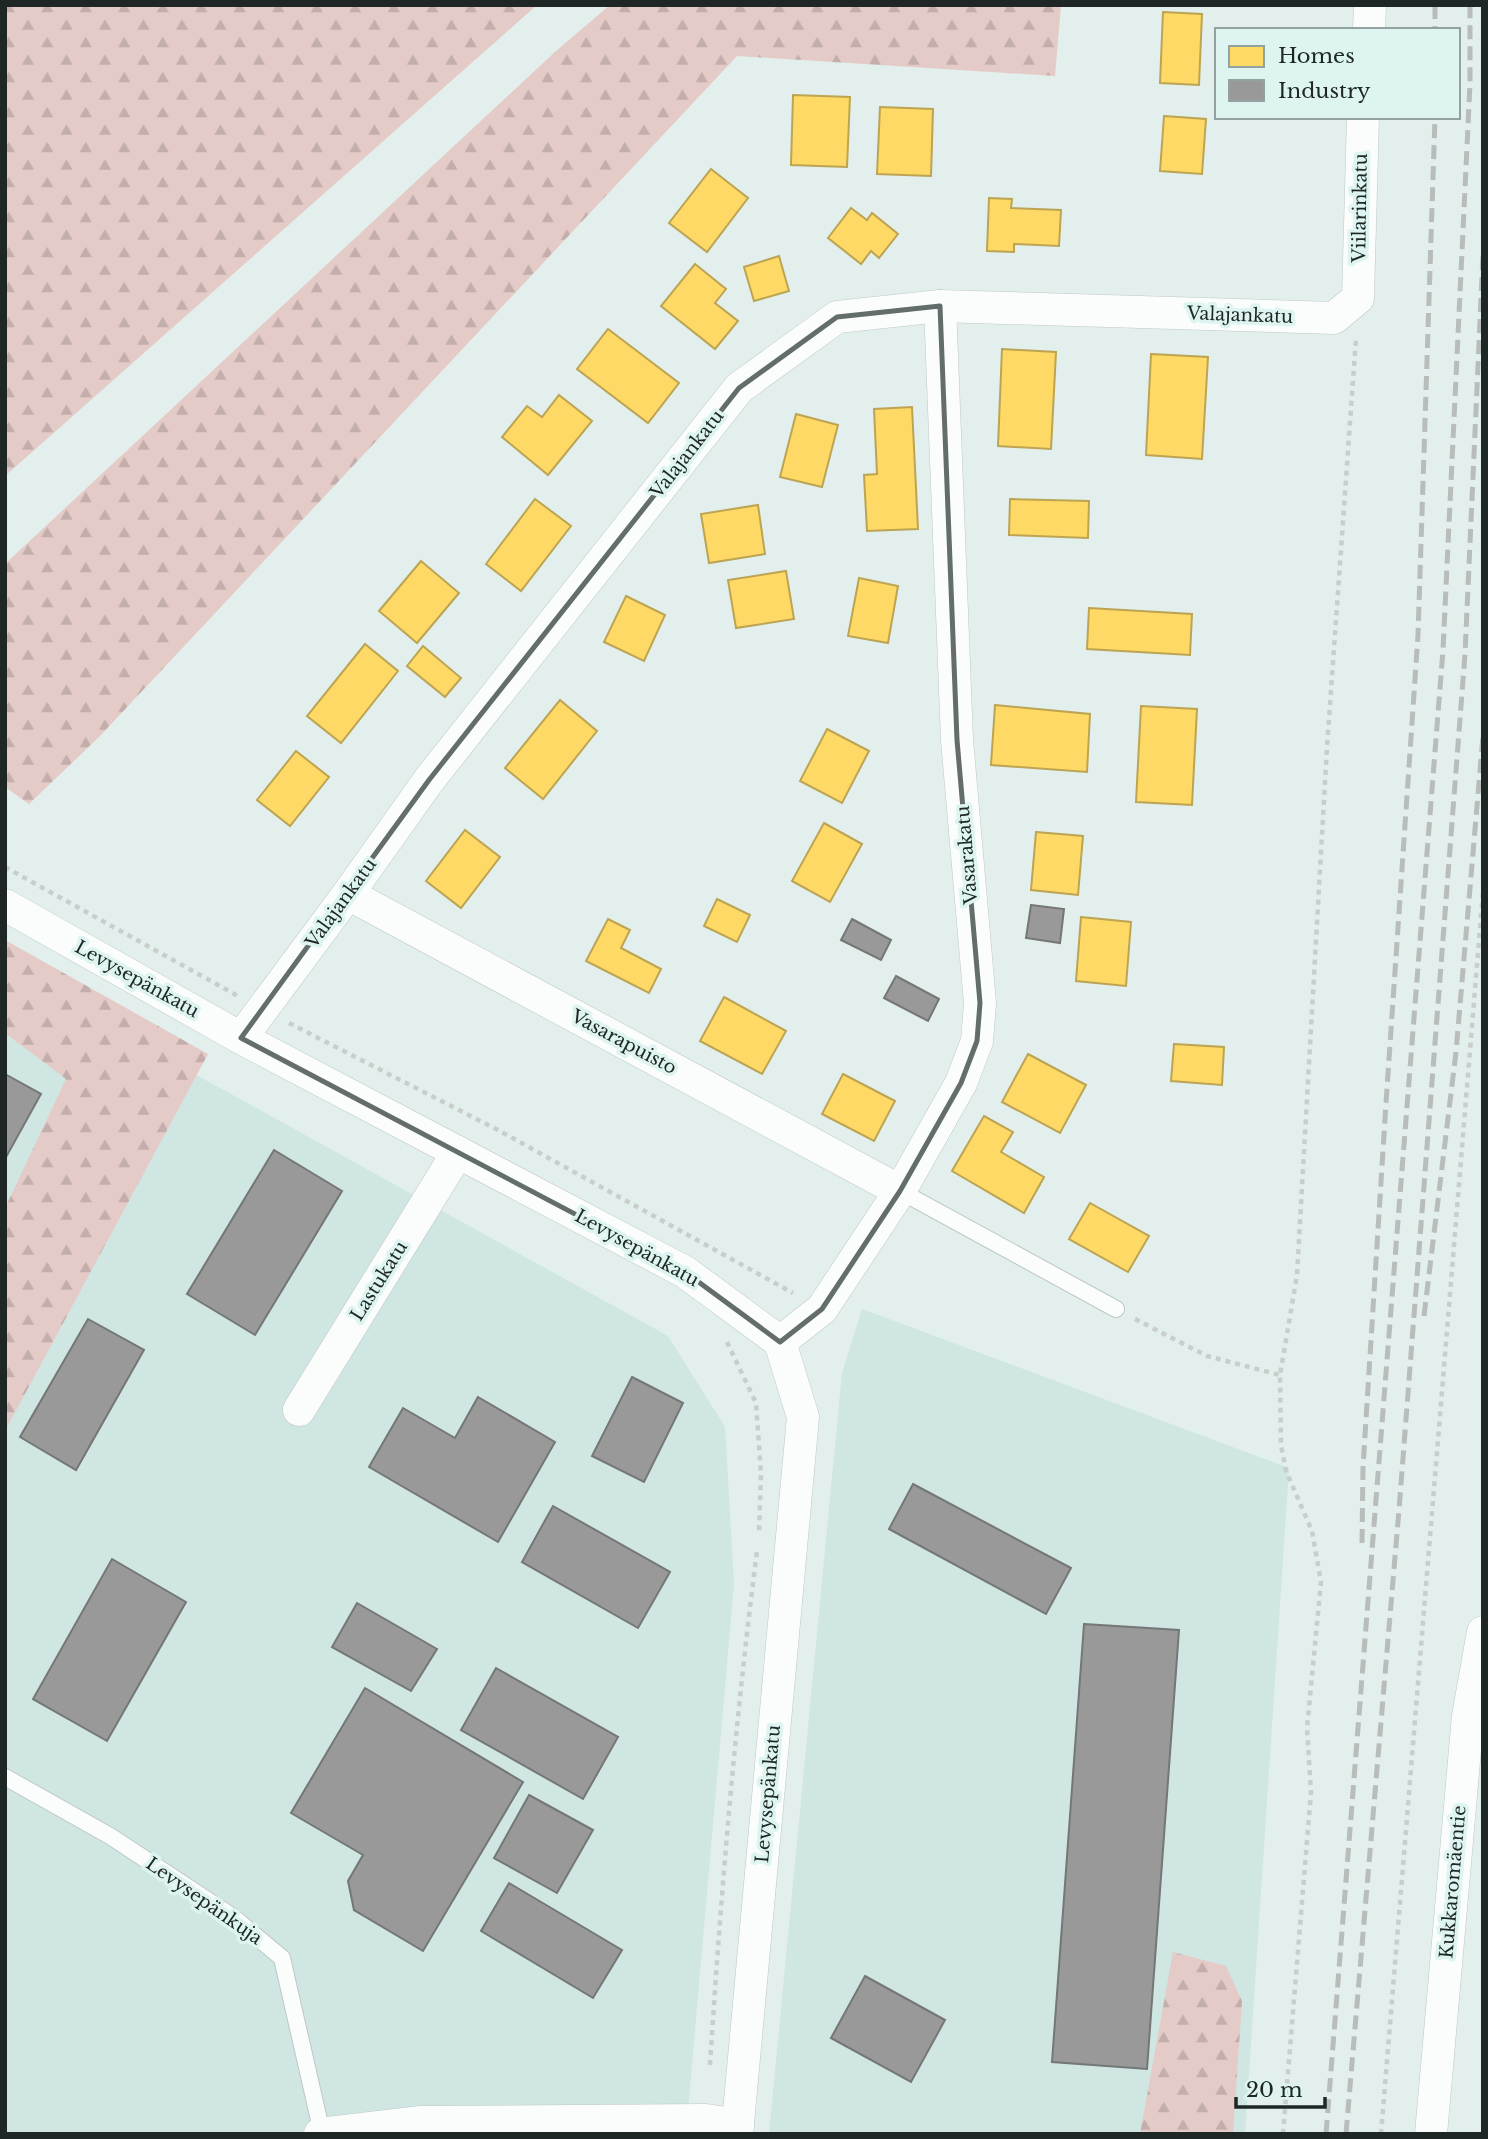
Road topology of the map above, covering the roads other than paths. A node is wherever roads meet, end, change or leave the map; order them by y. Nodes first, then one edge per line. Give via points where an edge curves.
1 (1370, 5) edge
2 (1369, 28) edge
3 (1363, 119) edge
4 (1358, 298) joint
5 (940, 306) junction
6 (348, 894) junction
7 (5, 905) edge
8 (241, 1038) junction
9 (458, 1152) junction
10 (900, 1191) junction
11 (1116, 1308) road end
12 (780, 1342) junction
13 (299, 1410) dead end
14 (1483, 1632) edge
15 (5, 1777) edge
16 (738, 2129) edge
17 (321, 2133) edge
18 (1431, 2134) edge

1 - 2 street
3 - 4 street, Viilarinkatu
4 - 5 street, Valajankatu via 1334,318
5 - 6 street, Valajankatu via 837,317 739,388 429,780
5 - 10 street, Vasarakatu via 957,740 980,1003 977,1041 961,1083
6 - 8 street, Valajankatu
6 - 10 street, Vasarapuisto
7 - 8 street, Levysepänkatu
8 - 9 street, Levysepänkatu
9 - 12 street, Levysepänkatu via 685,1272
9 - 13 street, Lastukatu
10 - 11 lane
10 - 12 street, Vasarakatu via 822,1309
12 - 16 street, Levysepänkatu via 803,1417
14 - 18 street, Kukkaromäentie via 1468,1716
15 - 17 lane, Levysepänkuja via 110,1836 233,1917 282,1958
16 - 17 street via 706,2120 421,2122

